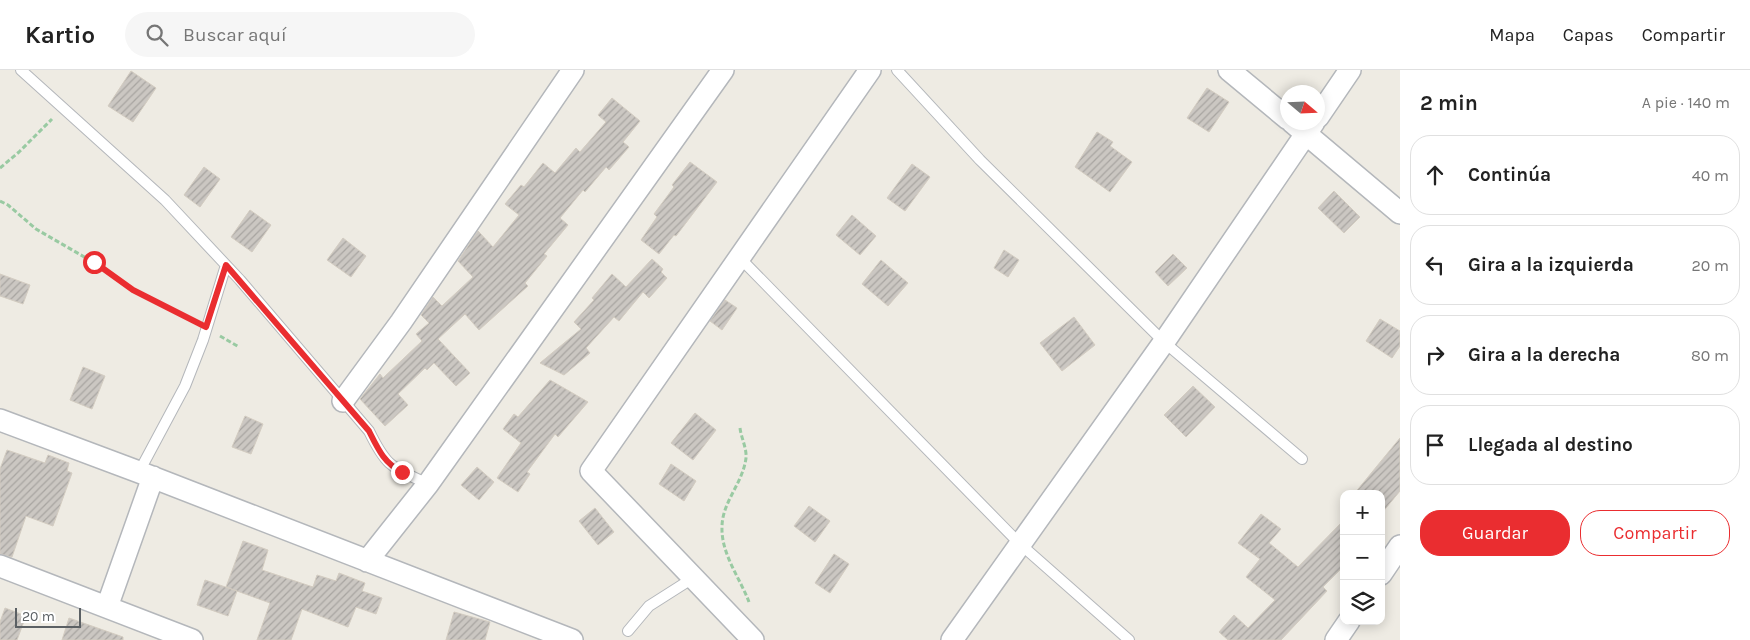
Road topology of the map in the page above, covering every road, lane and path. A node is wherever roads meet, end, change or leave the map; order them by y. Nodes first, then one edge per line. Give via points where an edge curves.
1 (22, 70) edge
2 (573, 70) edge
3 (723, 70) edge
4 (870, 70) edge
5 (897, 70) edge
6 (1228, 70) edge
7 (1350, 70) edge
8 (1325, 101) edge
9 (62, 107) junction
10 (1280, 112) edge
11 (1303, 130) edge
12 (1313, 130) edge
13 (0, 168) edge
14 (0, 201) edge
15 (1400, 212) edge
16 (739, 257) junction
17 (226, 265) junction
18 (206, 327) junction
19 (1164, 342) junction
20 (239, 347) dead end
21 (343, 401) junction
22 (0, 420) edge
23 (740, 428) dead end
24 (1302, 459) dead end
25 (146, 474) junction
26 (428, 484) junction
27 (1019, 543) junction
28 (1400, 546) edge
29 (367, 560) junction
30 (0, 566) edge
31 (1385, 568) edge
32 (693, 578) junction
33 (750, 606) dead end
34 (107, 607) junction
35 (1346, 625) edge
36 (628, 631) dead end
37 (160, 634) edge
38 (192, 640) edge
39 (572, 640) edge
40 (753, 640) edge
41 (952, 640) edge
42 (1129, 640) edge
43 (1336, 640) edge

1 - 9 lane
2 - 21 street via 401,322
3 - 26 street
4 - 16 street
5 - 19 lane via 980,160
6 - 10 street
7 - 8 street
9 - 13 path via 20,152
9 - 17 lane via 165,200
11 - 19 street
12 - 15 street
14 - 18 path via 36,229 94,262 133,290
16 - 27 lane
16 - 32 street via 591,471
17 - 18 lane
17 - 21 lane
18 - 20 path
18 - 25 lane via 185,386
19 - 24 lane
19 - 27 street
21 - 26 lane via 369,431 391,466
22 - 25 street
23 - 33 path via 746,456 722,527 729,559
25 - 29 street
25 - 34 street
26 - 29 street
27 - 41 street
27 - 42 lane
28 - 31 street
29 - 39 street
30 - 34 street
32 - 36 lane via 649,606
32 - 40 street
34 - 37 street
35 - 43 street
37 - 38 street

